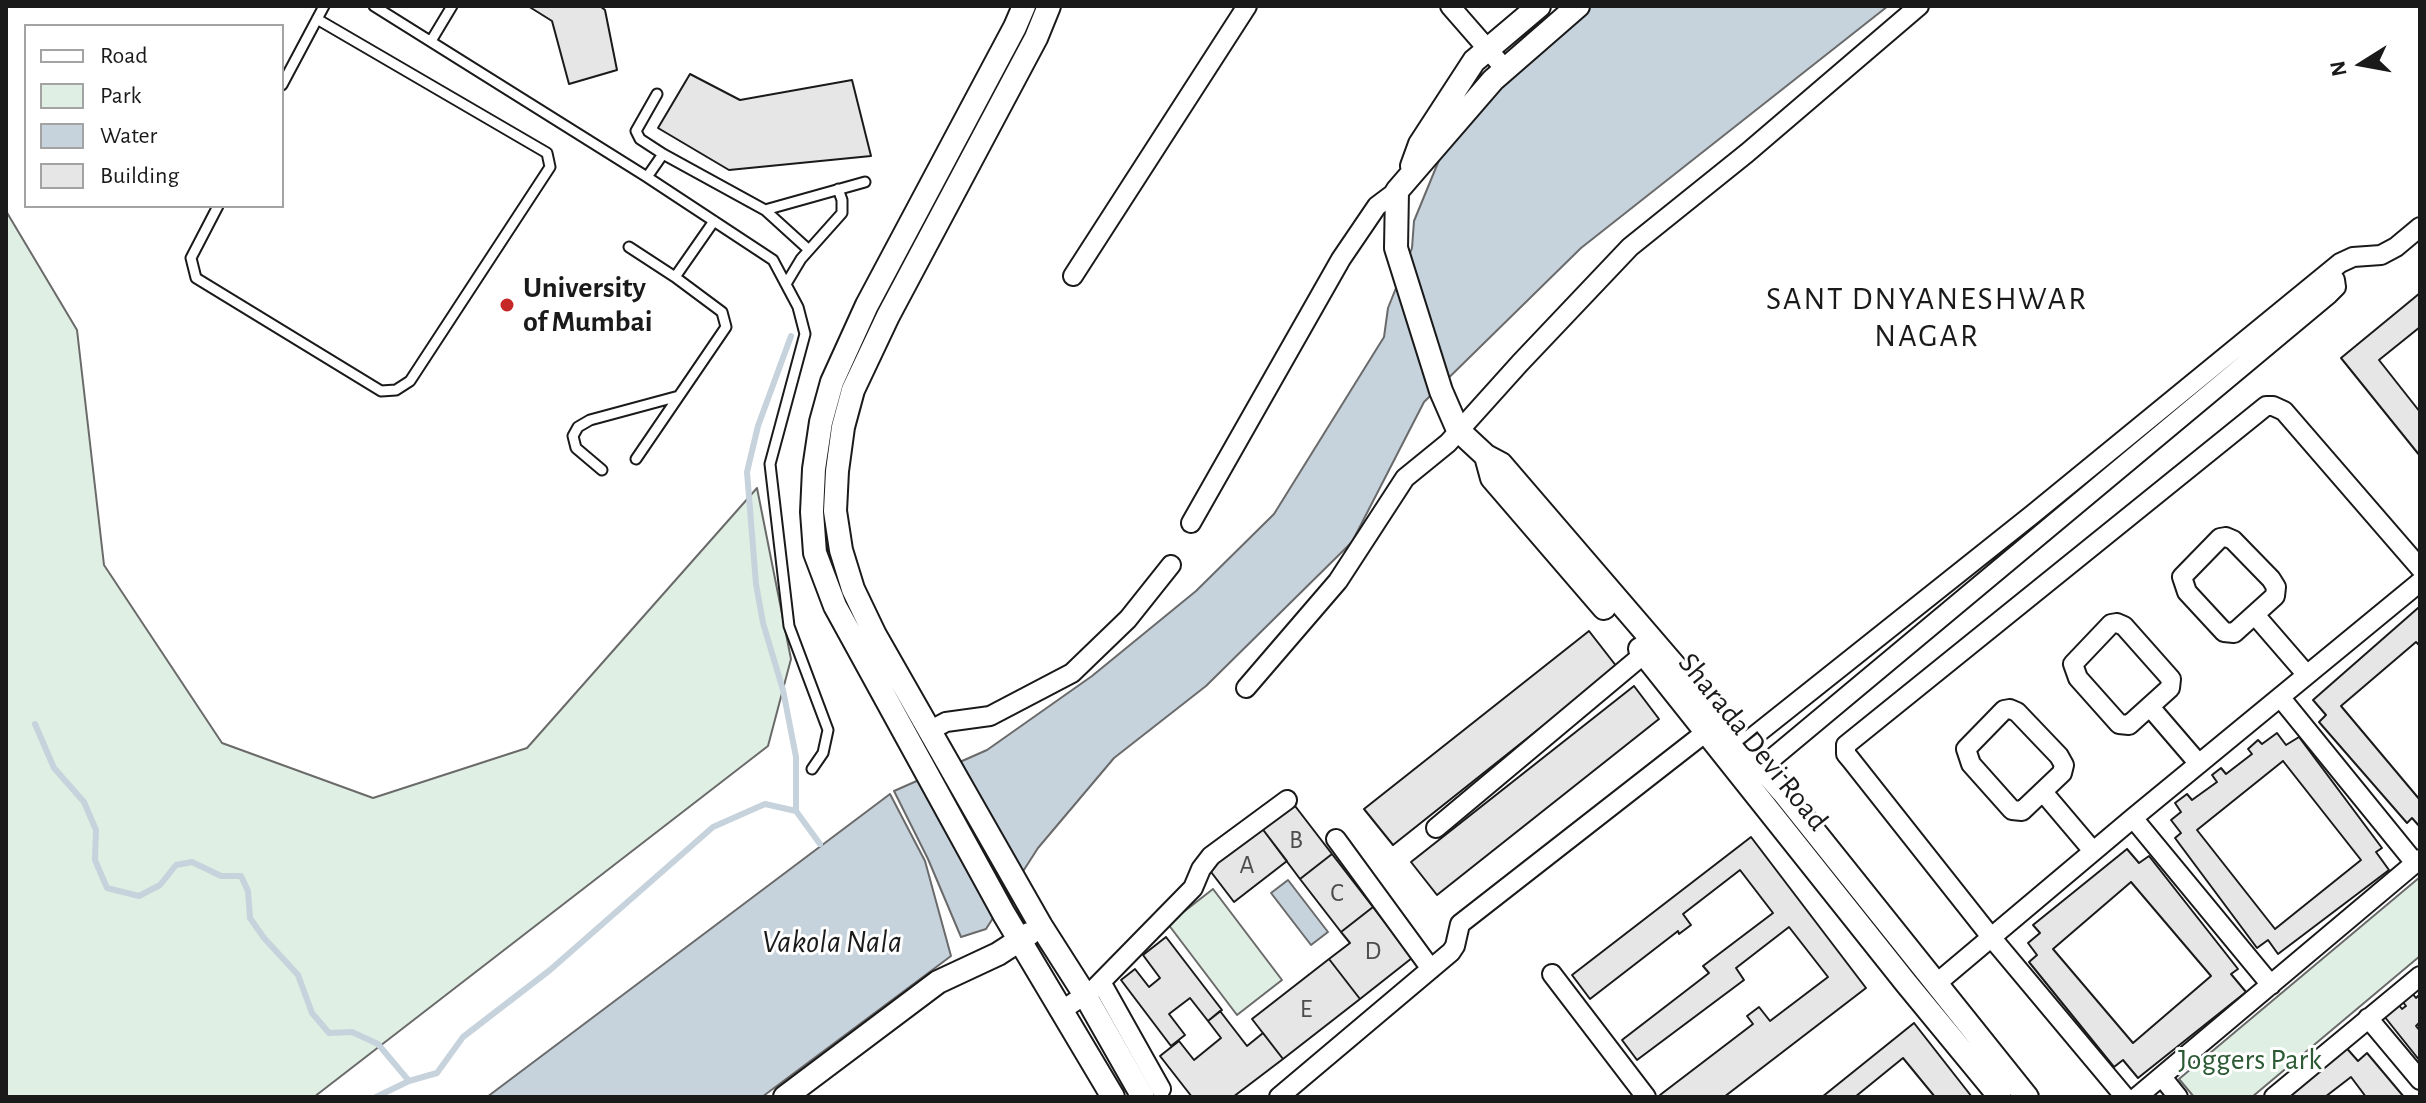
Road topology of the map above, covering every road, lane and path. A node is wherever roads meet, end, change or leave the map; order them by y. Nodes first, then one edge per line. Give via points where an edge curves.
1 (324, 6) edge
2 (374, 6) edge
3 (452, 6) edge
4 (1024, 6) edge
5 (1049, 6) edge
6 (1247, 6) edge
7 (1450, 6) edge
8 (1539, 6) edge
9 (1578, 6) edge
10 (1919, 6) edge
11 (317, 19) junction
12 (431, 41) junction
13 (1488, 49) junction
14 (1505, 69) junction
15 (284, 81) edge
16 (1458, 86) junction
17 (657, 94) dead end
18 (1473, 102) junction
19 (663, 154) junction
20 (647, 177) junction
21 (865, 182) dead end
22 (1403, 183) junction
23 (838, 189) junction
24 (217, 208) edge
25 (765, 210) junction
26 (714, 221) junction
27 (2420, 227) edge
28 (629, 247) dead end
29 (809, 250) junction
30 (1073, 276) dead end
31 (675, 277) junction
32 (786, 284) junction
33 (867, 305) junction
34 (888, 316) junction
35 (2201, 389) junction
36 (679, 396) junction
37 (1458, 430) junction
38 (636, 459) dead end
39 (602, 470) dead end
40 (1191, 523) dead end
41 (1171, 565) dead end
42 (2420, 568) edge
43 (2420, 582) edge
44 (2255, 615) junction
45 (1626, 622) junction
46 (1644, 654) junction
47 (2307, 675) junction
48 (1246, 688) dead end
49 (2280, 697) junction
50 (1794, 704) junction
51 (2150, 707) junction
52 (1814, 724) junction
53 (932, 732) junction
54 (1706, 732) junction
55 (1735, 751) junction
56 (2199, 764) junction
57 (812, 769) dead end
58 (1753, 774) junction
59 (2043, 792) junction
60 (1287, 800) dead end
61 (2133, 818) junction
62 (1436, 828) dead end
63 (1336, 839) dead end
64 (2093, 851) junction
65 (2418, 861) edge
66 (1041, 926) junction
67 (1991, 937) junction
68 (1019, 941) junction
69 (1921, 963) junction
70 (1431, 969) junction
71 (1552, 974) dead end
72 (2420, 976) edge
73 (1901, 977) junction
74 (1937, 983) junction
75 (2271, 985) junction
76 (1093, 989) junction
77 (1061, 1011) junction
78 (2368, 1018) junction
79 (2162, 1077) junction
80 (2420, 1080) edge
81 (1157, 1091) edge
82 (785, 1097) edge
83 (1113, 1097) edge
84 (1279, 1097) edge
85 (1646, 1097) edge
86 (2000, 1097) edge
87 (2027, 1097) edge
88 (2125, 1097) edge
89 (2137, 1097) edge
90 (2178, 1097) edge
91 (2274, 1097) edge

1 - 11 lane
2 - 12 lane
3 - 12 lane
4 - 33 street
5 - 34 street
6 - 30 street
7 - 13 street
8 - 13 street
9 - 14 street
10 - 37 street via 1630,247
11 - 15 lane
11 - 24 lane via 547,153 550,167 410,381 396,390 381,391 196,278 191,258
12 - 20 lane
13 - 14 street
13 - 16 street
14 - 18 street
16 - 18 street
16 - 22 street via 1420,144
17 - 19 lane via 636,131
18 - 22 street
19 - 20 lane
19 - 25 lane
20 - 26 lane
21 - 23 lane
22 - 37 street via 1396,248
22 - 40 street via 1377,206 1341,259
23 - 25 lane
23 - 29 lane via 842,213
25 - 29 lane
26 - 31 lane
26 - 32 lane via 773,260
27 - 35 street via 2381,255 2340,263
28 - 31 lane
29 - 32 lane
31 - 36 lane via 722,312 726,327
32 - 57 lane via 805,334 770,464 789,626 828,730 823,753
33 - 34 street
33 - 68 street via 832,382 821,422 812,512 815,553 835,606
34 - 53 street via 853,390 843,427 835,511 853,589
35 - 50 street
35 - 52 street
36 - 38 lane
36 - 39 lane via 578,427 573,436 576,448
37 - 45 street, Sharada Devi Road via 1486,456 1492,478
37 - 48 street via 1405,478 1338,581
41 - 53 street via 1128,619 1072,673 990,716 946,722
42 - 67 street via 2284,411 2266,406 1846,745 1846,754
43 - 47 street
44 - 44 street via 2234,633 2224,632 2187,592 2182,577 2220,538 2233,540 2276,587 2275,596
44 - 47 street
45 - 46 street, Sharada Devi Road
45 - 55 street
46 - 54 street, Sharada Devi Road
46 - 62 street
47 - 49 street
49 - 56 street
49 - 65 street
50 - 52 street
50 - 55 street
51 - 51 street via 2129,725 2119,724 2078,678 2073,664 2111,624 2124,626 2171,679 2170,688
51 - 56 street
52 - 58 street
53 - 66 street
54 - 55 street, Sharada Devi Road
54 - 70 street via 1460,924 1455,946
55 - 58 street, Sharada Devi Road
56 - 61 street
58 - 69 street, Sharada Devi Road via 1783,792
58 - 73 street, Sharada Devi Road
59 - 59 street via 2022,811 2012,810 1971,764 1966,749 2004,710 2017,712 2064,765
59 - 64 street
60 - 76 street via 1211,856 1193,888
61 - 64 street
61 - 75 street
63 - 70 street
64 - 67 street
65 - 75 street
66 - 68 street
66 - 76 street
67 - 74 street
67 - 88 street
68 - 77 street
68 - 82 street via 938,982
69 - 73 street
69 - 74 street, Sharada Devi Road
70 - 84 street
71 - 85 street
72 - 78 street
73 - 86 street, Sharada Devi Road
74 - 87 street, Sharada Devi Road
75 - 79 street
76 - 77 street
76 - 81 street
77 - 83 street
78 - 80 street
78 - 91 street
79 - 89 street
79 - 90 street

